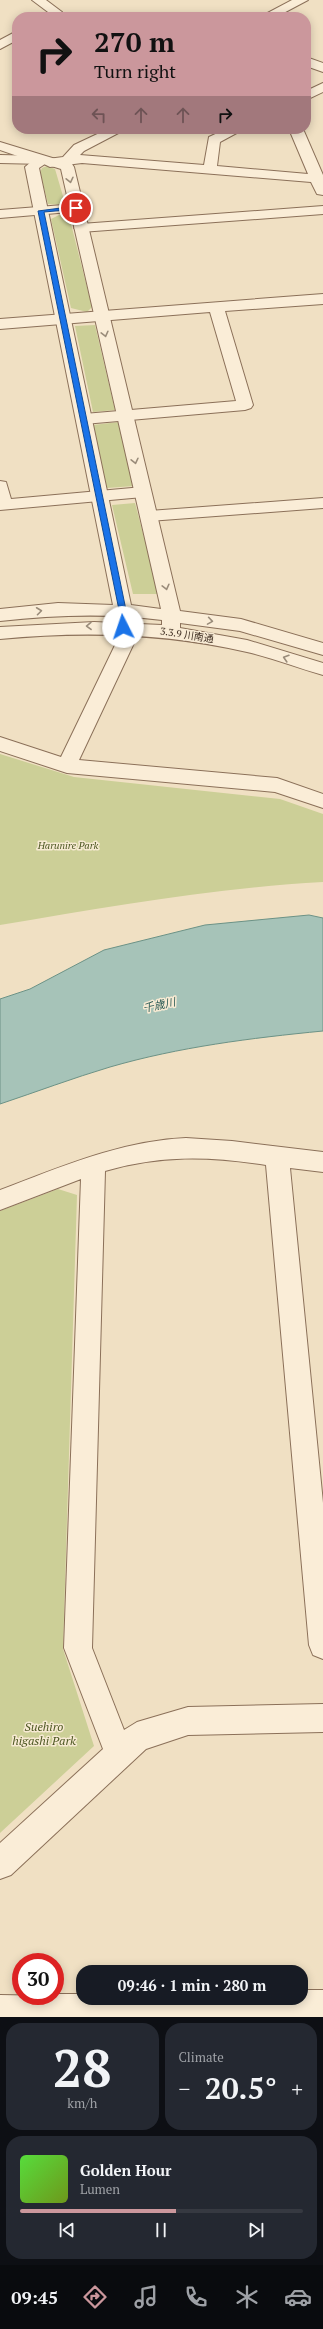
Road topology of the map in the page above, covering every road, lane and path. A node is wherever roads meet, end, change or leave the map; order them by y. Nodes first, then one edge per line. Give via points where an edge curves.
1 (38, 0) edge
2 (302, 0) edge
3 (56, 12) edge
4 (277, 12) edge
5 (12, 38) edge
6 (0, 45) edge
7 (311, 63) edge
8 (323, 68) edge
9 (323, 87) edge
10 (311, 93) edge
11 (108, 134) edge
12 (227, 134) edge
13 (298, 134) edge
14 (0, 146) edge
15 (0, 159) edge
16 (46, 161) junction
17 (67, 161) junction
18 (210, 170) junction
19 (320, 179) edge
20 (323, 194) edge
21 (76, 208) junction
22 (323, 210) edge
23 (41, 211) junction
24 (0, 214) edge
25 (81, 228) junction
26 (323, 299) edge
27 (216, 308) junction
28 (101, 316) junction
29 (63, 320) junction
30 (0, 324) edge
31 (125, 416) junction
32 (84, 419) junction
33 (0, 486) edge
34 (143, 492) junction
35 (99, 496) junction
36 (323, 503) edge
37 (2, 505) edge
38 (149, 516) junction
39 (0, 615) edge
40 (123, 619) junction
41 (171, 624) junction
42 (0, 633) edge
43 (323, 649) edge
44 (323, 669) edge
45 (0, 744) edge
46 (67, 766) junction
47 (323, 801) edge
48 (277, 1157) junction
49 (323, 1162) edge
50 (92, 1165) junction
51 (0, 1200) edge
52 (323, 1644) edge
53 (323, 1718) edge
54 (119, 1753) junction
55 (0, 1864) edge
56 (323, 2006) edge
57 (0, 2011) edge

1 - 3 street
2 - 4 street
5 - 6 street
7 - 8 street
9 - 10 street
11 - 17 street via 79,148
12 - 18 street via 214,140
13 - 19 street
14 - 16 street via 25,152
15 - 16 street
16 - 17 street
16 -> 21 street via 67,167
16 - 23 street via 32,167
17 - 18 street via 82,159
18 - 19 street
19 - 20 street
21 - 23 street
21 - 25 street
22 - 25 street
23 - 24 street
23 - 29 street
25 - 28 street
26 - 27 street
27 - 28 street
27 - 31 street via 245,405
28 - 29 street
28 -> 31 street
29 - 30 street
29 - 32 street
31 - 32 street
31 -> 34 street
32 - 35 street
33 - 37 street
34 - 35 street
34 - 38 street
35 - 37 street
35 - 40 street
36 - 38 street
38 -> 41 street
39 -> 40 street, 3.3.9 川南通 via 58,609
40 - 41 street, 3.3.9 川南通
40 -> 42 street, 3.3.9 川南通
40 - 46 street via 126,641
41 -> 43 street, 3.3.9 川南通 via 241,625
44 -> 41 street, 3.3.9 川南通
45 - 46 street
46 - 47 street via 277,785
48 - 49 street
48 - 50 street via 246,1151 194,1148 142,1152
48 - 52 street
50 - 51 street
50 - 54 street via 78,1648
53 - 54 street via 188,1721 137,1737
54 - 55 street
56 - 57 street

